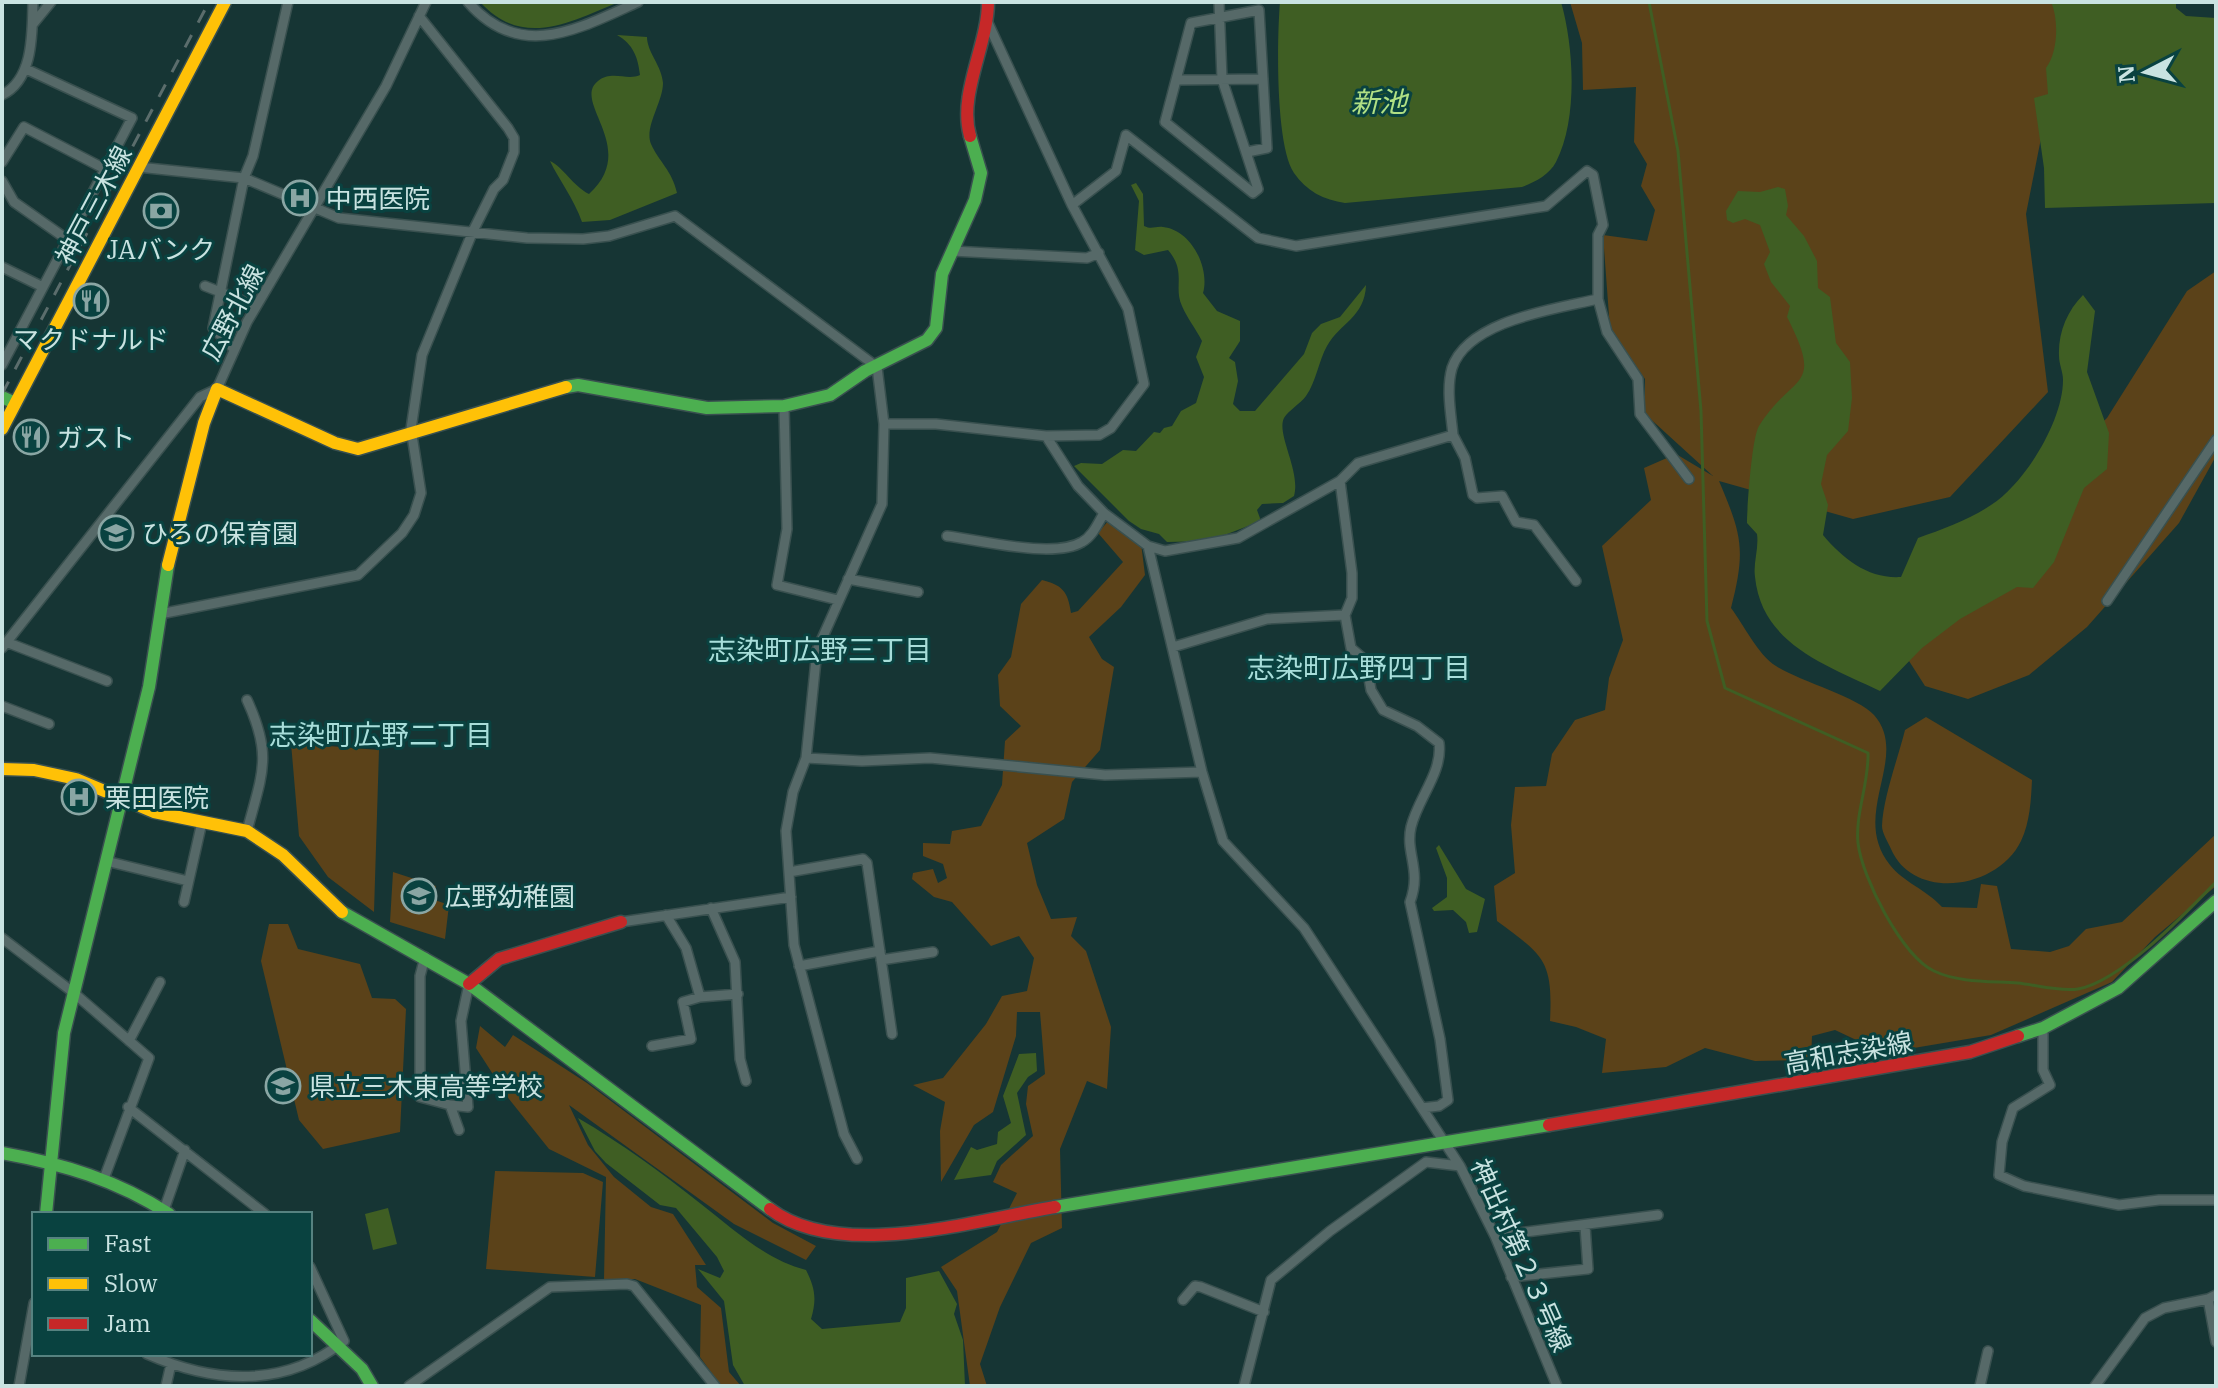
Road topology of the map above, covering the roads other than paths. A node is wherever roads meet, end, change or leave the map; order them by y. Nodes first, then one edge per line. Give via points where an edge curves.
1 (33, 2) edge
2 (51, 2) edge
3 (225, 2) edge
4 (288, 2) edge
5 (426, 2) edge
6 (468, 2) edge
7 (638, 2) edge
8 (988, 2) edge
9 (1219, 2) edge
10 (1258, 6) edge
11 (419, 16) junction
12 (1222, 16) junction
13 (988, 22) junction
14 (32, 25) junction
15 (26, 69) junction
16 (1222, 79) junction
17 (1261, 79) junction
18 (1176, 80) junction
19 (2, 95) edge
20 (1247, 152) junction
21 (2, 162) edge
22 (138, 167) junction
23 (105, 169) junction
24 (244, 178) junction
25 (2, 181) edge
26 (1072, 205) junction
27 (314, 208) junction
28 (473, 231) junction
29 (68, 240) junction
30 (952, 251) junction
31 (1099, 253) junction
32 (2, 267) edge
33 (205, 286) dead end
34 (43, 287) junction
35 (221, 292) junction
36 (1598, 299) junction
37 (256, 306) junction
38 (234, 349) junction
39 (2, 365) edge
40 (877, 367) junction
41 (217, 389) junction
42 (2, 397) edge
43 (15, 403) junction
44 (784, 406) junction
45 (884, 424) junction
46 (2, 429) edge
47 (411, 429) junction
48 (1453, 435) junction
49 (1046, 436) junction
50 (2216, 440) edge
51 (1689, 479) dead end
52 (1340, 481) junction
53 (1104, 513) junction
54 (947, 536) dead end
55 (1148, 546) junction
56 (848, 579) junction
57 (1576, 581) dead end
58 (918, 592) dead end
59 (838, 600) junction
60 (2107, 601) dead end
61 (160, 614) junction
62 (1345, 615) junction
63 (4, 645) edge
64 (1173, 647) junction
65 (107, 681) dead end
66 (247, 700) dead end
67 (2, 706) edge
68 (49, 724) dead end
69 (806, 758) junction
70 (2, 769) edge
71 (1202, 772) junction
72 (122, 800) junction
73 (202, 822) junction
74 (247, 831) junction
75 (106, 861) junction
76 (789, 872) junction
77 (188, 881) junction
78 (791, 897) junction
79 (2216, 901) edge
80 (184, 902) dead end
81 (711, 908) junction
82 (666, 915) junction
83 (621, 922) joint
84 (2, 938) edge
85 (933, 952) dead end
86 (880, 956) junction
87 (425, 957) junction
88 (799, 966) junction
89 (160, 982) dead end
90 (469, 984) junction
91 (74, 993) junction
92 (738, 994) junction
93 (700, 997) junction
94 (2043, 1028) junction
95 (892, 1034) dead end
96 (129, 1041) junction
97 (652, 1046) dead end
98 (746, 1081) dead end
99 (450, 1105) junction
100 (128, 1107) junction
101 (1422, 1108) junction
102 (459, 1130) dead end
103 (1444, 1144) junction
104 (185, 1150) junction
105 (2, 1153) edge
106 (857, 1159) dead end
107 (52, 1161) junction
108 (1460, 1166) junction
109 (105, 1176) junction
110 (2216, 1200) edge
111 (46, 1212) edge
112 (167, 1212) edge
113 (262, 1212) edge
114 (1658, 1215) dead end
115 (1585, 1226) junction
116 (1495, 1236) junction
117 (312, 1271) edge
118 (1511, 1277) junction
119 (2212, 1297) edge
120 (1183, 1300) dead end
121 (1264, 1312) junction
122 (32, 1319) edge
123 (312, 1322) edge
124 (2216, 1342) edge
125 (340, 1346) junction
126 (1988, 1351) dead end
127 (152, 1356) edge
128 (171, 1364) junction
129 (19, 1386) edge
130 (166, 1386) edge
131 (372, 1386) edge
132 (409, 1386) edge
133 (715, 1386) edge
134 (1244, 1386) edge
135 (1557, 1386) edge
136 (1980, 1386) edge
137 (2095, 1386) edge

1 - 14 street
2 - 14 street
3 - 22 street, 神戸三木線
4 - 24 street
5 - 11 street, 広野北線
6 - 7 street via 505,33 534,38 579,27
8 - 13 street
9 - 12 street
10 - 12 street
10 - 17 street
11 - 27 street, 広野北線 via 386,86
11 - 28 street via 514,138 503,180
12 - 16 street
12 - 18 street via 1191,23
13 - 26 street
13 - 30 street via 965,119 981,173
14 - 15 street
15 - 19 street via 14,89
15 - 23 street via 132,118
16 - 17 street
16 - 18 street
16 - 20 street
17 - 20 street via 1267,148
18 - 20 street via 1165,122 1253,193 1258,189
21 - 23 street via 24,127
22 - 24 street
22 - 43 street, 神戸三木線
23 - 29 street
24 - 27 street
24 - 35 street
25 - 29 street via 14,202
26 - 31 street
26 - 36 street via 1116,171 1126,135 1258,238 1296,246 1546,206 1587,171 1593,175 1603,225 1598,235
27 - 28 street via 339,218
27 - 37 street, 広野北線
28 - 40 street via 583,239 675,216
28 - 47 street via 426,343
29 - 34 street
30 - 31 street via 1087,258
30 - 40 street via 942,274 936,328 927,340
31 - 49 street via 1128,309 1144,384 1111,428 1099,435
32 - 34 street
33 - 35 street
34 - 39 street
35 - 37 street
35 - 38 street via 213,328
36 - 48 street via 1514,320 1470,343 1452,368
36 - 51 street via 1607,332 1638,379 1640,414
37 - 38 street, 広野北線
38 - 41 street, 広野北線
40 - 44 street via 830,395
40 - 45 street
41 - 47 street via 358,449
41 - 61 street via 169,556
41 - 63 street, 広野北線 via 200,397
42 - 43 street
43 - 46 street, 神戸三木線
44 - 47 street via 707,408 578,385
44 - 59 street via 787,529 777,585
45 - 49 street
45 - 56 street via 882,504
47 - 61 street via 422,483 414,515 358,575
48 - 52 street via 1358,463
48 - 57 street via 1473,495 1502,496 1516,522 1534,525
49 - 53 street via 1078,486
50 - 60 street
52 - 55 street via 1238,538 1184,550
52 - 62 street via 1352,573 1352,598
53 - 54 street via 1080,544 1049,549
53 - 55 street
55 - 64 street, 神出村第２３号線
56 - 58 street
56 - 59 street
59 - 69 street via 817,650
61 - 72 street
62 - 64 street via 1267,619
62 - 101 street via 1351,648 1366,661 1371,690 1383,710 1439,743 1441,758 1409,832 1417,883 1410,902 1448,1100
63 - 65 street
64 - 71 street, 神出村第２３号線
66 - 74 street via 262,732 265,762
67 - 68 street
69 - 71 street via 930,758 1105,775
69 - 76 street via 787,820
70 - 72 street via 76,779
71 - 101 street, 神出村第２３号線 via 1223,841 1304,928
72 - 73 street
72 - 75 street
73 - 74 street
73 - 77 street
74 - 87 street, 高和志染線 via 283,855 350,919
75 - 77 street
75 - 91 street
76 - 78 street
76 - 86 street via 863,859
77 - 80 street
78 - 81 street
78 - 88 street
79 - 94 street, 高和志染線 via 2118,988
81 - 82 street
81 - 92 street via 735,962
82 - 83 street
82 - 93 street via 686,948
83 - 90 street via 499,959
84 - 91 street
85 - 86 street
86 - 88 street
86 - 95 street
87 - 90 street, 高和志染線
87 - 99 street via 420,976 420,1097
88 - 106 street via 844,1134
89 - 96 street
90 - 99 street via 461,1021 468,1107
90 - 103 street, 高和志染線 via 783,1219 822,1232 886,1235
91 - 96 street
91 - 107 street via 64,1033
92 - 93 street
92 - 98 street
93 - 97 street via 683,1002 691,1039
94 - 103 street, 高和志染線 via 1970,1052
94 - 110 street via 2043,1070 2050,1085 2013,1108 1999,1175 2024,1186 2119,1205
96 - 100 street via 149,1058
99 - 102 street
100 - 104 street
100 - 109 street
101 - 103 street, 神出村第２３号線
103 - 108 street, 神出村第２３号線
104 - 112 street
104 - 113 street
105 - 107 street
107 - 109 street
107 - 111 street
108 - 116 street, 神出村第２３号線
108 - 121 street via 1426,1162 1289,1264 1271,1280
109 - 112 street
114 - 115 street
115 - 116 street
115 - 118 street via 1588,1269
116 - 118 street, 神出村第２３号線
117 - 125 street via 344,1341
118 - 135 street, 神出村第２３号線
119 - 124 street
119 - 137 street via 2145,1318
120 - 121 street via 1195,1286
121 - 134 street
122 - 129 street
123 - 125 street
125 - 128 street via 284,1377 234,1382
125 - 131 street
126 - 136 street
127 - 128 street
128 - 130 street
132 - 133 street via 550,1287 627,1284

